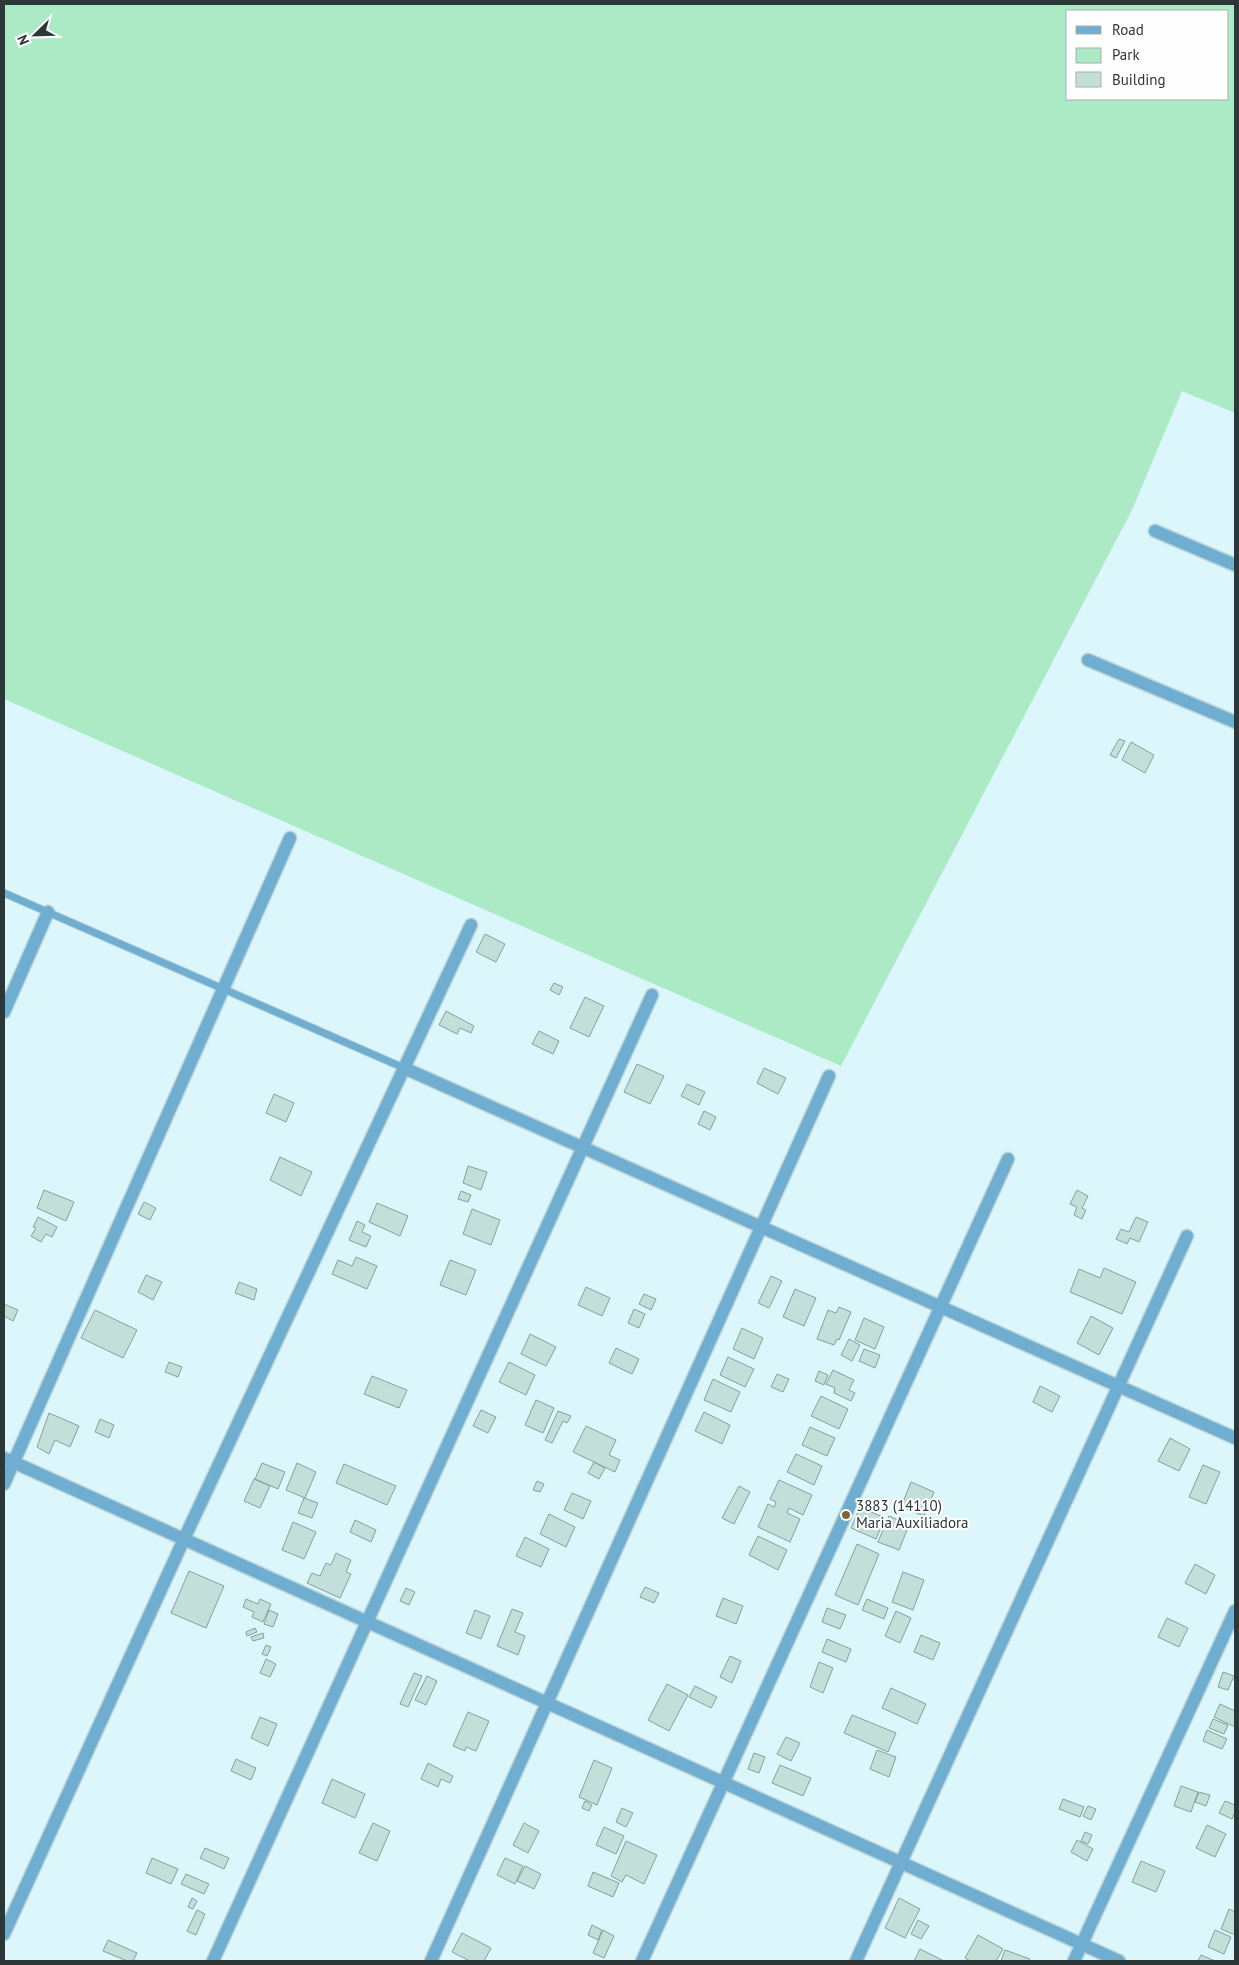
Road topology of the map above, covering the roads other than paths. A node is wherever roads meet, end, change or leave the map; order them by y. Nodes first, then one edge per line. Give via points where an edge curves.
1 (1155, 532) dead end
2 (1235, 565) edge
3 (1088, 660) dead end
4 (1235, 722) edge
5 (290, 838) dead end
6 (4, 893) edge
7 (48, 912) junction
8 (472, 925) dead end
9 (223, 989) junction
10 (652, 995) dead end
11 (4, 1012) edge
12 (404, 1068) junction
13 (830, 1076) dead end
14 (582, 1147) junction
15 (1008, 1159) dead end
16 (762, 1227) junction
17 (1187, 1236) dead end
18 (941, 1307) junction
19 (1119, 1386) junction
20 (1235, 1438) edge
21 (9, 1460) edge
22 (4, 1484) edge
23 (184, 1539) junction
24 (1235, 1611) edge
25 (367, 1622) junction
26 (547, 1703) junction
27 (724, 1782) junction
28 (901, 1863) junction
29 (4, 1934) edge
30 (1082, 1944) junction
31 (213, 1961) edge
32 (431, 1961) edge
33 (642, 1961) edge
34 (856, 1961) edge
35 (1074, 1961) edge
36 (1119, 1961) edge

1 - 2 street
3 - 4 street
5 - 9 street
6 - 7 lane
7 - 9 lane
7 - 11 street
8 - 12 street
9 - 12 lane
9 - 21 street
10 - 14 street
12 - 14 street
12 - 23 street
13 - 16 street
14 - 16 street
14 - 25 street
15 - 18 street
16 - 18 street
16 - 26 street
17 - 19 street
18 - 19 street
18 - 27 street
19 - 20 street
19 - 28 street
21 - 22 street
21 - 23 street
23 - 25 street
23 - 29 street
24 - 30 street
25 - 26 street
25 - 31 street
26 - 27 street
26 - 32 street
27 - 28 street
27 - 33 street
28 - 30 street
28 - 34 street
30 - 35 street
30 - 36 street

